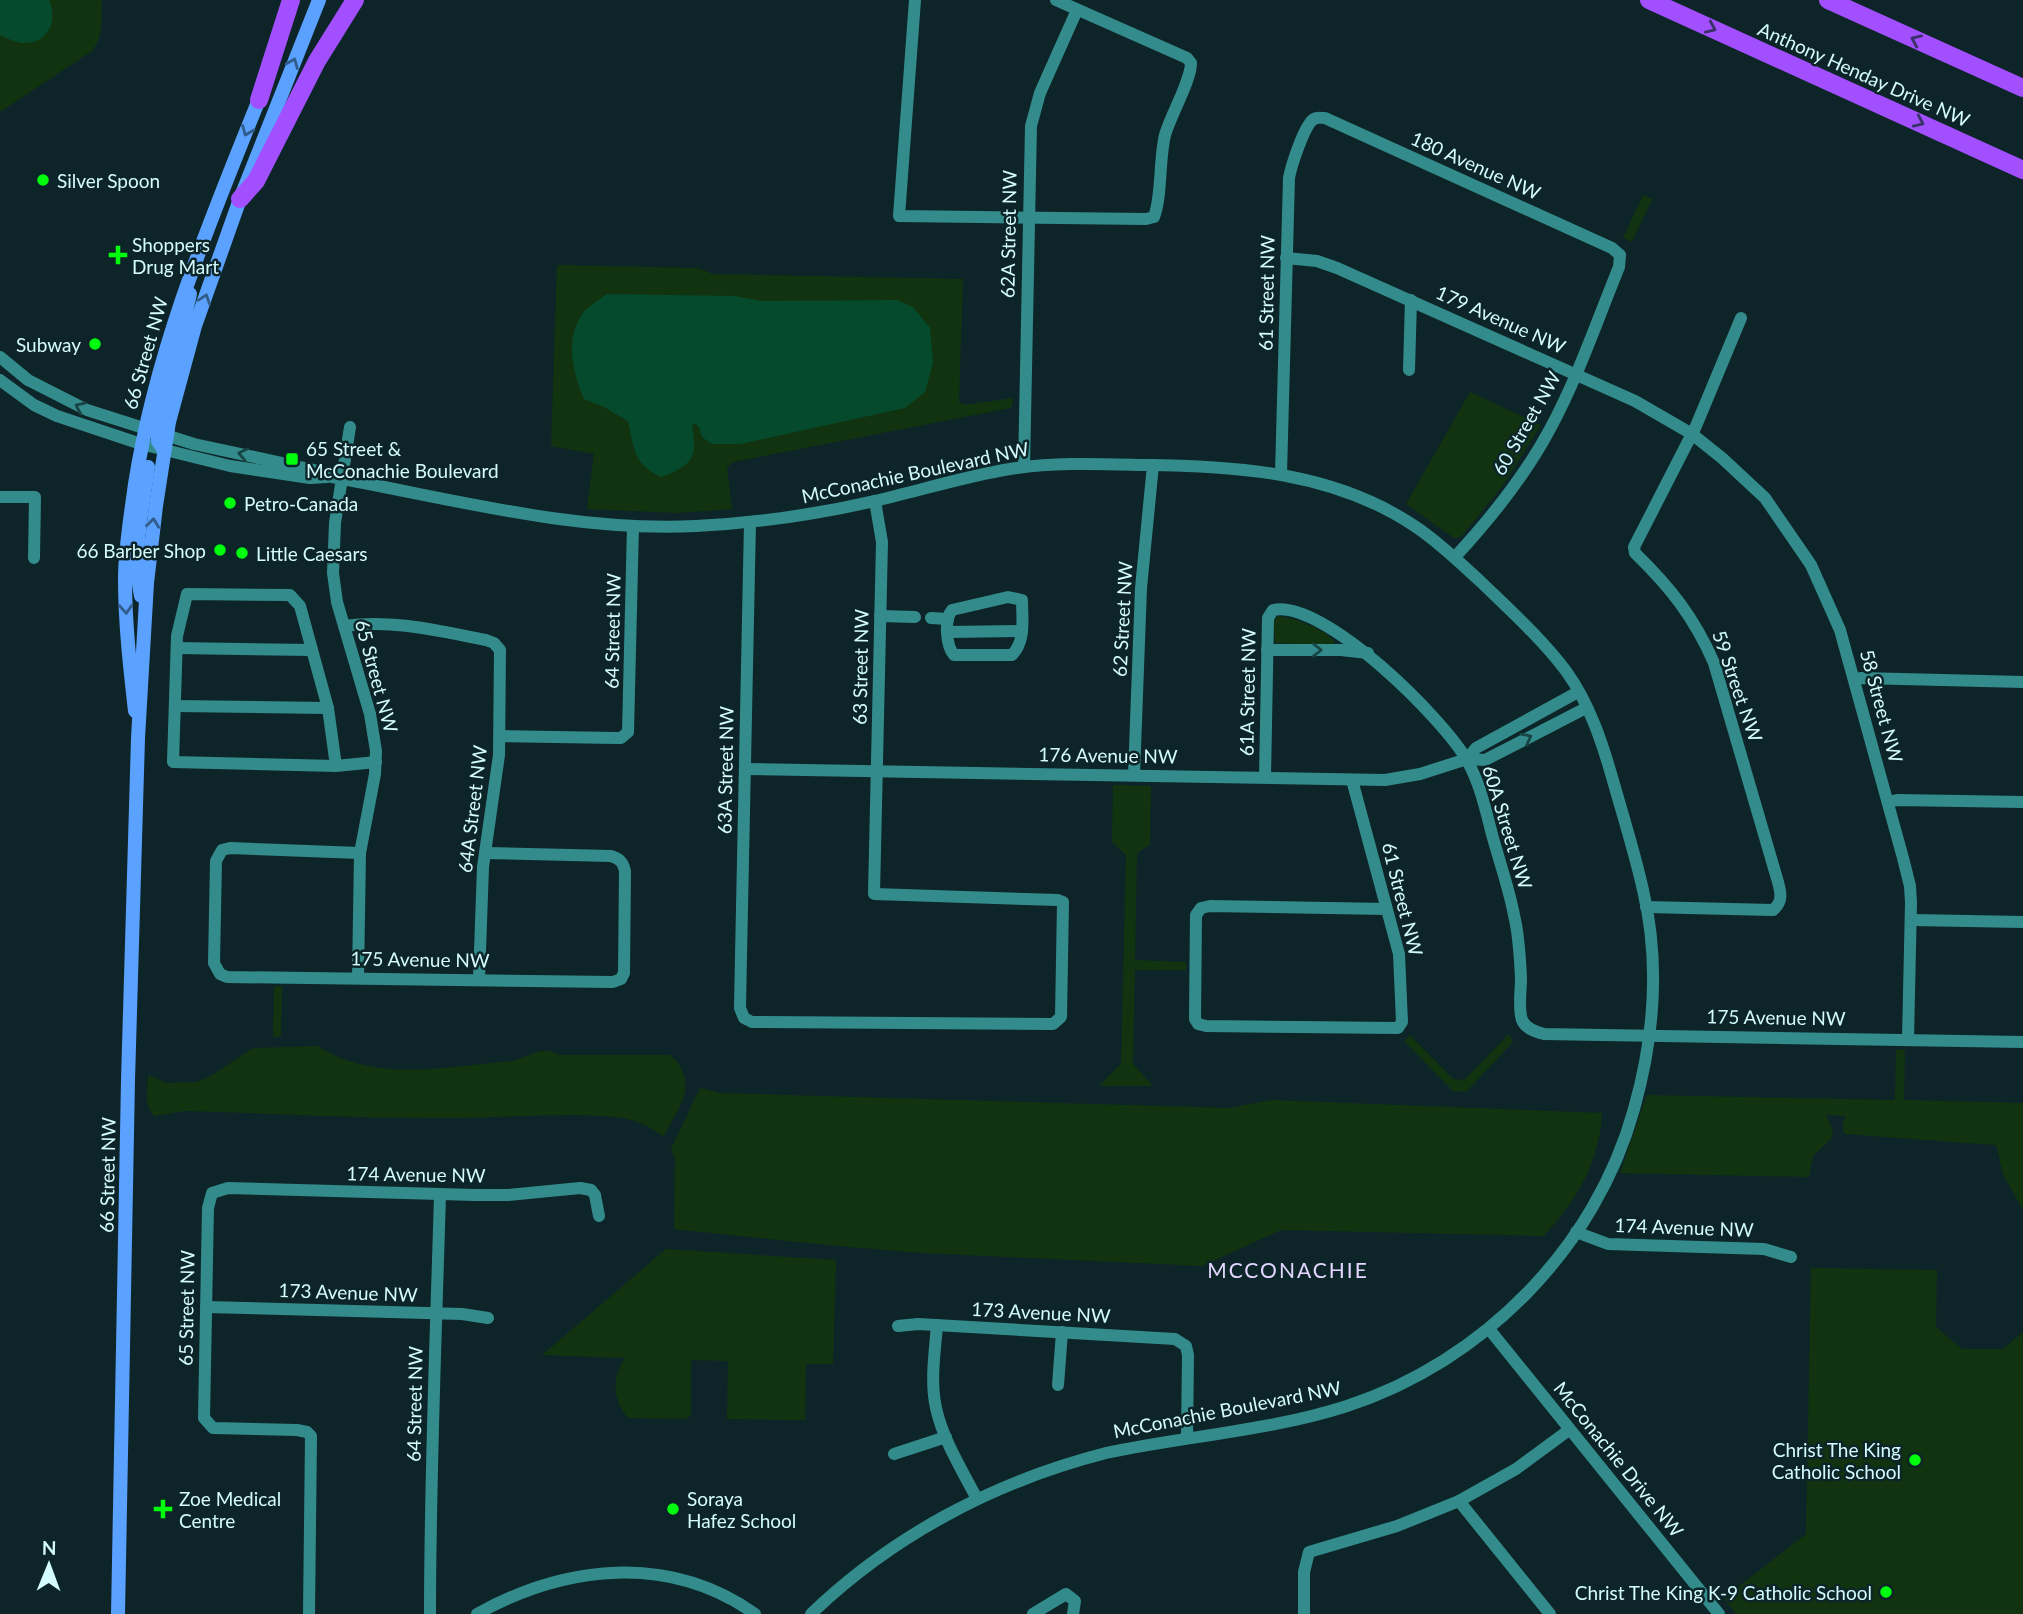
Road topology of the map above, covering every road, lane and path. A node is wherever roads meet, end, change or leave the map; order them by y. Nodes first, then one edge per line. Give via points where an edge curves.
1 (291, 0) edge
2 (300, 0) edge
3 (319, 0) edge
4 (355, 0) edge
5 (915, 0) edge
6 (1056, 0) edge
7 (1649, 0) edge
8 (1828, 0) edge
9 (1077, 10) junction
10 (2023, 89) edge
11 (259, 100) junction
12 (1313, 119) joint
13 (2023, 170) edge
14 (240, 199) junction
15 (1028, 217) junction
16 (1620, 255) joint
17 (1286, 258) junction
18 (1411, 300) junction
19 (1741, 318) dead end
20 (0, 357) edge
21 (1409, 370) dead end
22 (1577, 373) junction
23 (0, 380) edge
24 (350, 427) dead end
25 (156, 432) junction
26 (1692, 434) junction
27 (152, 447) junction
28 (1153, 465) junction
29 (1024, 467) junction
30 (1281, 474) junction
31 (337, 478) junction
32 (0, 497) edge
33 (875, 501) junction
34 (750, 522) junction
35 (633, 526) junction
36 (1455, 557) junction
37 (34, 558) dead end
38 (1273, 610) joint
39 (880, 616) junction
40 (915, 617) dead end
41 (931, 618) dead end
42 (948, 625) junction
43 (344, 626) junction
44 (1021, 631) junction
45 (177, 648) junction
46 (312, 650) junction
47 (1267, 650) junction
48 (1368, 653) junction
49 (1855, 680) junction
50 (2023, 682) edge
51 (1578, 692) junction
52 (175, 706) junction
53 (328, 708) junction
54 (1586, 708) junction
55 (500, 736) junction
56 (138, 738) junction
57 (1467, 759) junction
58 (376, 762) junction
59 (335, 766) junction
60 (745, 769) junction
61 (877, 771) junction
62 (1134, 775) junction
63 (1265, 778) junction
64 (1352, 780) junction
65 (1888, 802) junction
66 (2023, 802) edge
67 (360, 853) junction
68 (485, 853) junction
69 (1646, 907) junction
70 (1387, 909) junction
71 (1910, 919) junction
72 (2023, 922) edge
73 (358, 978) junction
74 (479, 979) junction
75 (1059, 1021) joint
76 (1530, 1028) joint
77 (1650, 1034) junction
78 (1908, 1040) junction
79 (2023, 1042) edge
80 (212, 1193) joint
81 (440, 1195) junction
82 (599, 1216) dead end
83 (1576, 1232) junction
84 (1791, 1257) dead end
85 (206, 1307) junction
86 (437, 1313) junction
87 (488, 1318) dead end
88 (937, 1325) junction
89 (898, 1326) dead end
90 (1489, 1329) junction
91 (1062, 1332) junction
92 (1058, 1385) dead end
93 (1569, 1430) junction
94 (946, 1437) junction
95 (1187, 1437) junction
96 (894, 1454) dead end
97 (977, 1499) junction
98 (1459, 1501) junction
99 (1042, 1612) edge
100 (118, 1614) edge
101 (309, 1614) edge
102 (430, 1614) edge
103 (477, 1614) edge
104 (755, 1614) edge
105 (811, 1614) edge
106 (1073, 1614) edge
107 (1304, 1614) edge
108 (1550, 1614) edge
109 (1719, 1614) edge

1 - 11 highway
2 - 11 main road, 66 Street NW
14 -> 3 main road, 66 Street NW
4 - 14 highway via 317,61 257,181
5 - 15 street via 898,216
6 - 9 street
7 -> 13 highway, Anthony Henday Drive NW
10 -> 8 highway
9 - 15 street, 62A Street NW via 1033,114
9 - 15 street via 1187,58 1189,75 1165,138 1154,217
11 -> 25 main road, 66 Street NW via 174,317
12 - 16 street, 180 Avenue NW via 1325,118
12 - 17 street, 61 Street NW via 1289,178
25 -> 14 main road, 66 Street NW
15 - 29 street, 62A Street NW
16 - 22 street, 60 Street NW
17 - 18 street, 179 Avenue NW via 1317,261
17 - 30 street, 61 Street NW
18 - 21 street
18 - 22 street, 179 Avenue NW
19 - 26 street, 59 Street NW
25 -> 20 street, McConachie Boulevard NW via 67,401 28,380
22 - 26 street, 179 Avenue NW
22 - 36 street, 60 Street NW via 1531,461
23 - 27 street, McConachie Boulevard NW via 57,416
24 - 31 street, 65 Street NW
25 - 27 main road, 66 Street NW
25 - 27 main road, 66 Street NW
31 -> 25 street, McConachie Boulevard NW
26 - 49 street, 58 Street NW via 1765,498 1800,547 1840,630
26 - 69 street, 59 Street NW via 1635,553 1687,610 1714,663 1780,900 1773,910
27 - 31 street, McConachie Boulevard NW via 230,466
56 -> 27 main road, 66 Street NW
27 -> 56 main road, 66 Street NW via 130,523 125,579
28 - 29 street, McConachie Boulevard NW
28 - 30 street, McConachie Boulevard NW via 1222,466
28 - 62 street, 62 Street NW via 1141,588
29 - 33 street, McConachie Boulevard NW
30 - 36 street, McConachie Boulevard NW via 1375,503
31 - 35 street, McConachie Boulevard NW via 558,519
31 - 43 street, 65 Street NW via 333,573
32 - 37 street via 35,497
33 - 34 street, McConachie Boulevard NW
33 - 39 street, 63 Street NW via 882,542
34 - 35 street, McConachie Boulevard NW
34 - 60 street, 63A Street NW
35 - 55 street, 64 Street NW via 629,726 625,735
36 - 51 street, McConachie Boulevard NW via 1538,639
38 - 47 street, 61A Street NW via 1268,618
38 - 48 street, 60A Street NW via 1281,608 1314,620
39 - 40 street
39 - 61 street, 63 Street NW
41 - 42 street
42 - 44 street
42 - 44 street via 948,646 954,655 1012,655 1021,641
42 - 44 street via 956,607 1008,597 1022,600
43 - 55 street, 64A Street NW via 404,625 497,645 501,654
43 - 58 street, 65 Street NW via 373,728
45 - 46 street
45 - 46 street via 187,594 290,595 300,606
45 - 52 street
46 - 53 street
47 -> 48 street
47 - 63 street, 61A Street NW
48 - 57 street, 60A Street NW via 1444,729
49 - 50 street
49 - 65 street, 58 Street NW
51 - 54 street, McConachie Boulevard NW
51 - 57 street, 176 Avenue NW via 1476,748
52 - 53 street
52 - 59 street via 173,762
53 - 59 street
57 -> 54 street, 176 Avenue NW via 1485,760
54 - 69 street, McConachie Boulevard NW via 1603,746
55 - 68 street, 64A Street NW
56 - 100 main road, 66 Street NW
57 - 64 street, 176 Avenue NW via 1405,777
57 - 76 street, 60A Street NW via 1514,914 1521,1010
58 - 59 street
58 - 67 street, 65 Street NW
60 - 61 street, 176 Avenue NW
60 - 75 street, 63A Street NW via 740,1003 744,1018 751,1022 1046,1026
61 - 62 street, 176 Avenue NW
61 - 75 street, 63 Street NW via 874,894 1063,902
62 - 63 street, 176 Avenue NW
63 - 64 street, 176 Avenue NW
64 - 70 street, 61 Street NW
65 - 66 street
65 - 71 street, 58 Street NW via 1910,886
67 - 73 street, 65 Street NW
67 - 73 street, 175 Avenue NW via 222,850 216,861 214,963 227,977
68 - 74 street, 64A Street NW
68 - 74 street, 175 Avenue NW via 618,858 625,871 624,973 613,982
69 - 77 street, McConachie Boulevard NW via 1652,958
70 - 70 street, 61 Street NW via 1201,908 1196,915 1195,1019 1206,1026 1398,1028 1402,1022 1401,972
71 - 72 street
71 - 78 street, 58 Street NW
73 - 74 street, 175 Avenue NW
76 - 77 street, 175 Avenue NW via 1544,1034
77 - 78 street, 175 Avenue NW
77 - 83 street, McConachie Boulevard NW via 1623,1142
78 - 79 street, 175 Avenue NW
80 - 81 street, 174 Avenue NW via 228,1188
80 - 85 street, 65 Street NW
81 - 82 street, 174 Avenue NW via 580,1188 595,1195
81 - 86 street, 64 Street NW
83 - 84 street, 174 Avenue NW via 1608,1244 1764,1249
83 - 90 street, McConachie Boulevard NW via 1551,1266
85 - 86 street, 173 Avenue NW
85 - 101 street, 65 Street NW via 203,1411 208,1424 220,1429 297,1430 307,1432 312,1441
86 - 87 street, 173 Avenue NW
86 - 102 street, 64 Street NW
88 - 89 street, 173 Avenue NW
88 - 91 street, 173 Avenue NW
88 - 94 street via 934,1395
90 - 93 street, McConachie Drive NW
90 - 95 street, McConachie Boulevard NW via 1406,1381 1348,1406
91 - 92 street
91 - 95 street, 173 Avenue NW via 1182,1342 1188,1355
93 - 98 street via 1524,1464
93 - 109 street, McConachie Drive NW
94 - 96 street
94 - 97 street
95 - 97 street, McConachie Boulevard NW via 1077,1460
97 - 105 street, McConachie Boulevard NW via 897,1544
98 - 107 street via 1397,1526 1309,1552
98 - 108 street
99 - 106 street via 1066,1594 1075,1601
103 - 104 street via 513,1594 549,1583 618,1572 685,1581

